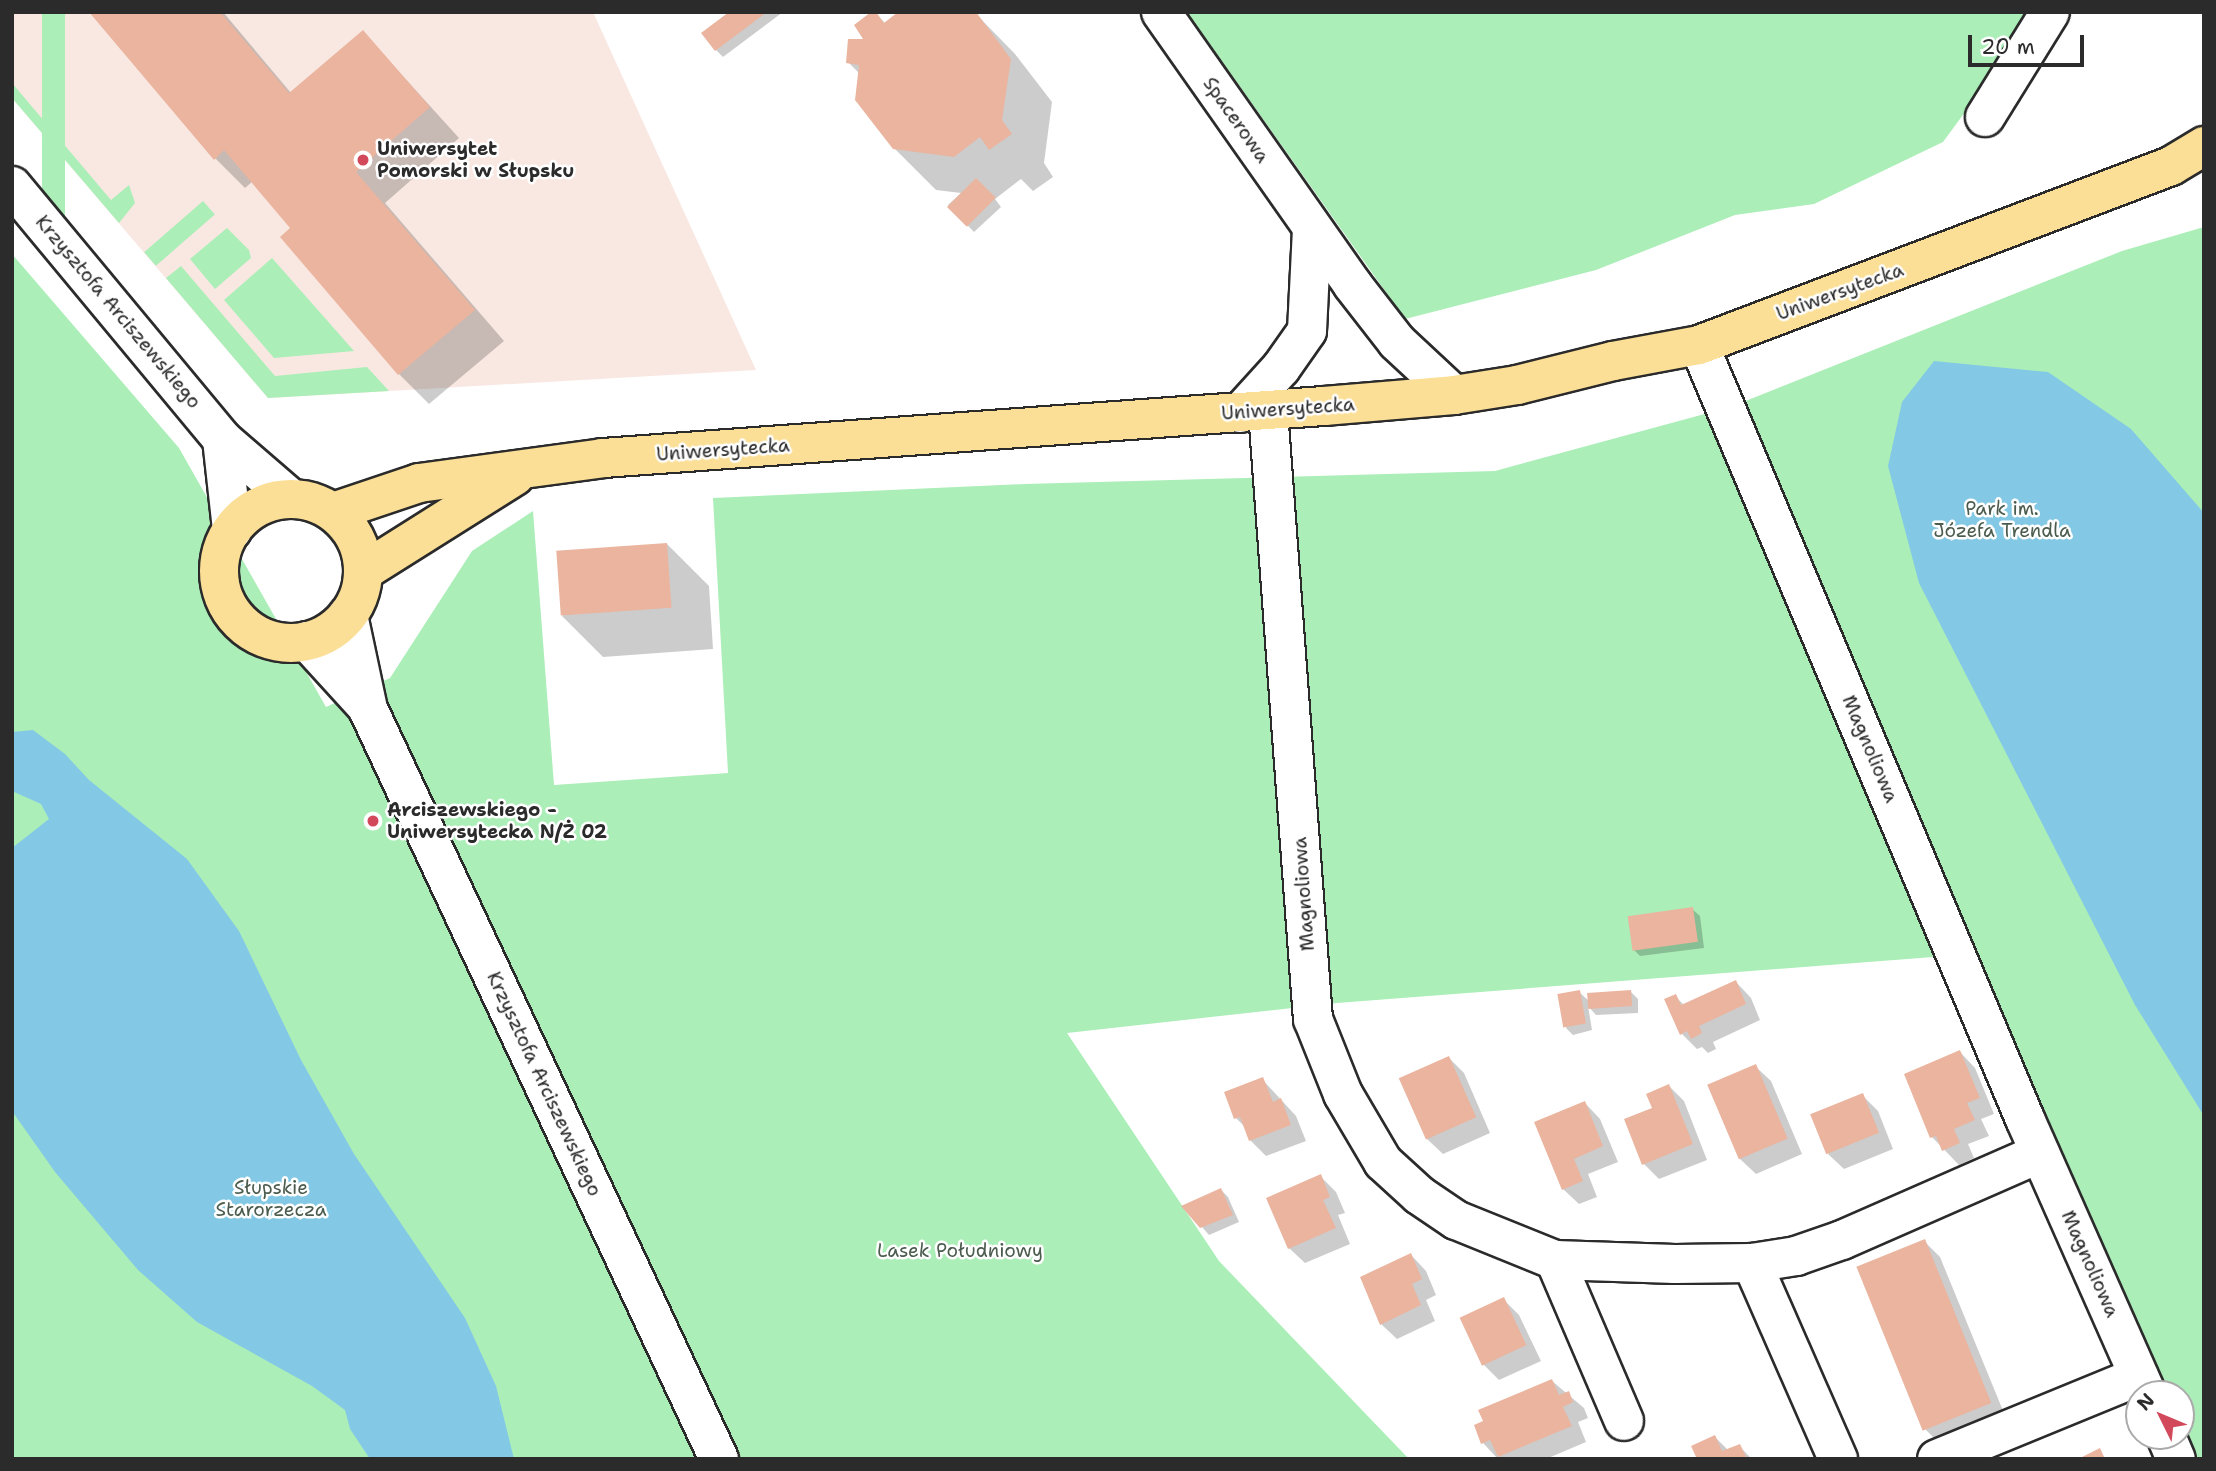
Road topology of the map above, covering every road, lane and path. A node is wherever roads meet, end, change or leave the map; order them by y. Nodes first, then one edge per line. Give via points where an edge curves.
1 (1161, 12) edge
2 (2050, 12) edge
3 (1985, 117) dead end
4 (2204, 146) edge
5 (12, 186) edge
6 (1312, 228) junction
7 (1699, 345) junction
8 (1454, 395) junction
9 (1254, 412) junction
10 (222, 439) junction
11 (525, 469) junction
12 (290, 498) junction
13 (333, 512) junction
14 (232, 530) junction
15 (364, 571) junction
16 (348, 615) junction
17 (307, 641) junction
18 (369, 709) junction
19 (2040, 1153) junction
20 (1555, 1260) junction
21 (1752, 1263) junction
22 (2141, 1380) edge
23 (2125, 1391) edge
24 (1624, 1420) dead end
25 (719, 1459) edge
26 (1838, 1459) edge
27 (1937, 1459) edge

1 - 6 street, Spacerowa
2 - 3 street
4 - 7 main road, Uniwersytecka via 2171,166
5 - 10 street, Krzysztofa Arciszewskiego
6 - 8 street, Spacerowa via 1397,342
6 - 9 street via 1307,331
7 - 8 main road, Uniwersytecka
7 - 19 street, Magnoliowa
8 - 9 main road, Uniwersytecka
9 - 11 main road, Uniwersytecka via 603,458
9 - 20 street, Magnoliowa via 1313,1018 1350,1108 1383,1162 1456,1220
10 - 12 street, Krzysztofa Arciszewskiego
10 - 14 street
11 - 13 main road, Uniwersytecka via 419,483
11 - 15 main road, Uniwersytecka
12 - 13 main road
12 - 14 main road via 247,513
13 - 15 main road via 360,548
14 - 17 main road via 221,551 219,576 225,600 239,621 259,635 283,643
15 - 16 main road via 360,594
16 - 17 main road via 330,632
16 - 18 street, Krzysztofa Arciszewskiego
17 - 18 street, Krzysztofa Arciszewskiego
18 - 25 street, Krzysztofa Arciszewskiego
19 - 21 street, Magnoliowa via 1842,1241 1796,1256
19 - 22 street, Magnoliowa
20 - 21 street, Magnoliowa
20 - 24 street
21 - 26 street
23 - 27 street, Magnoliowa

